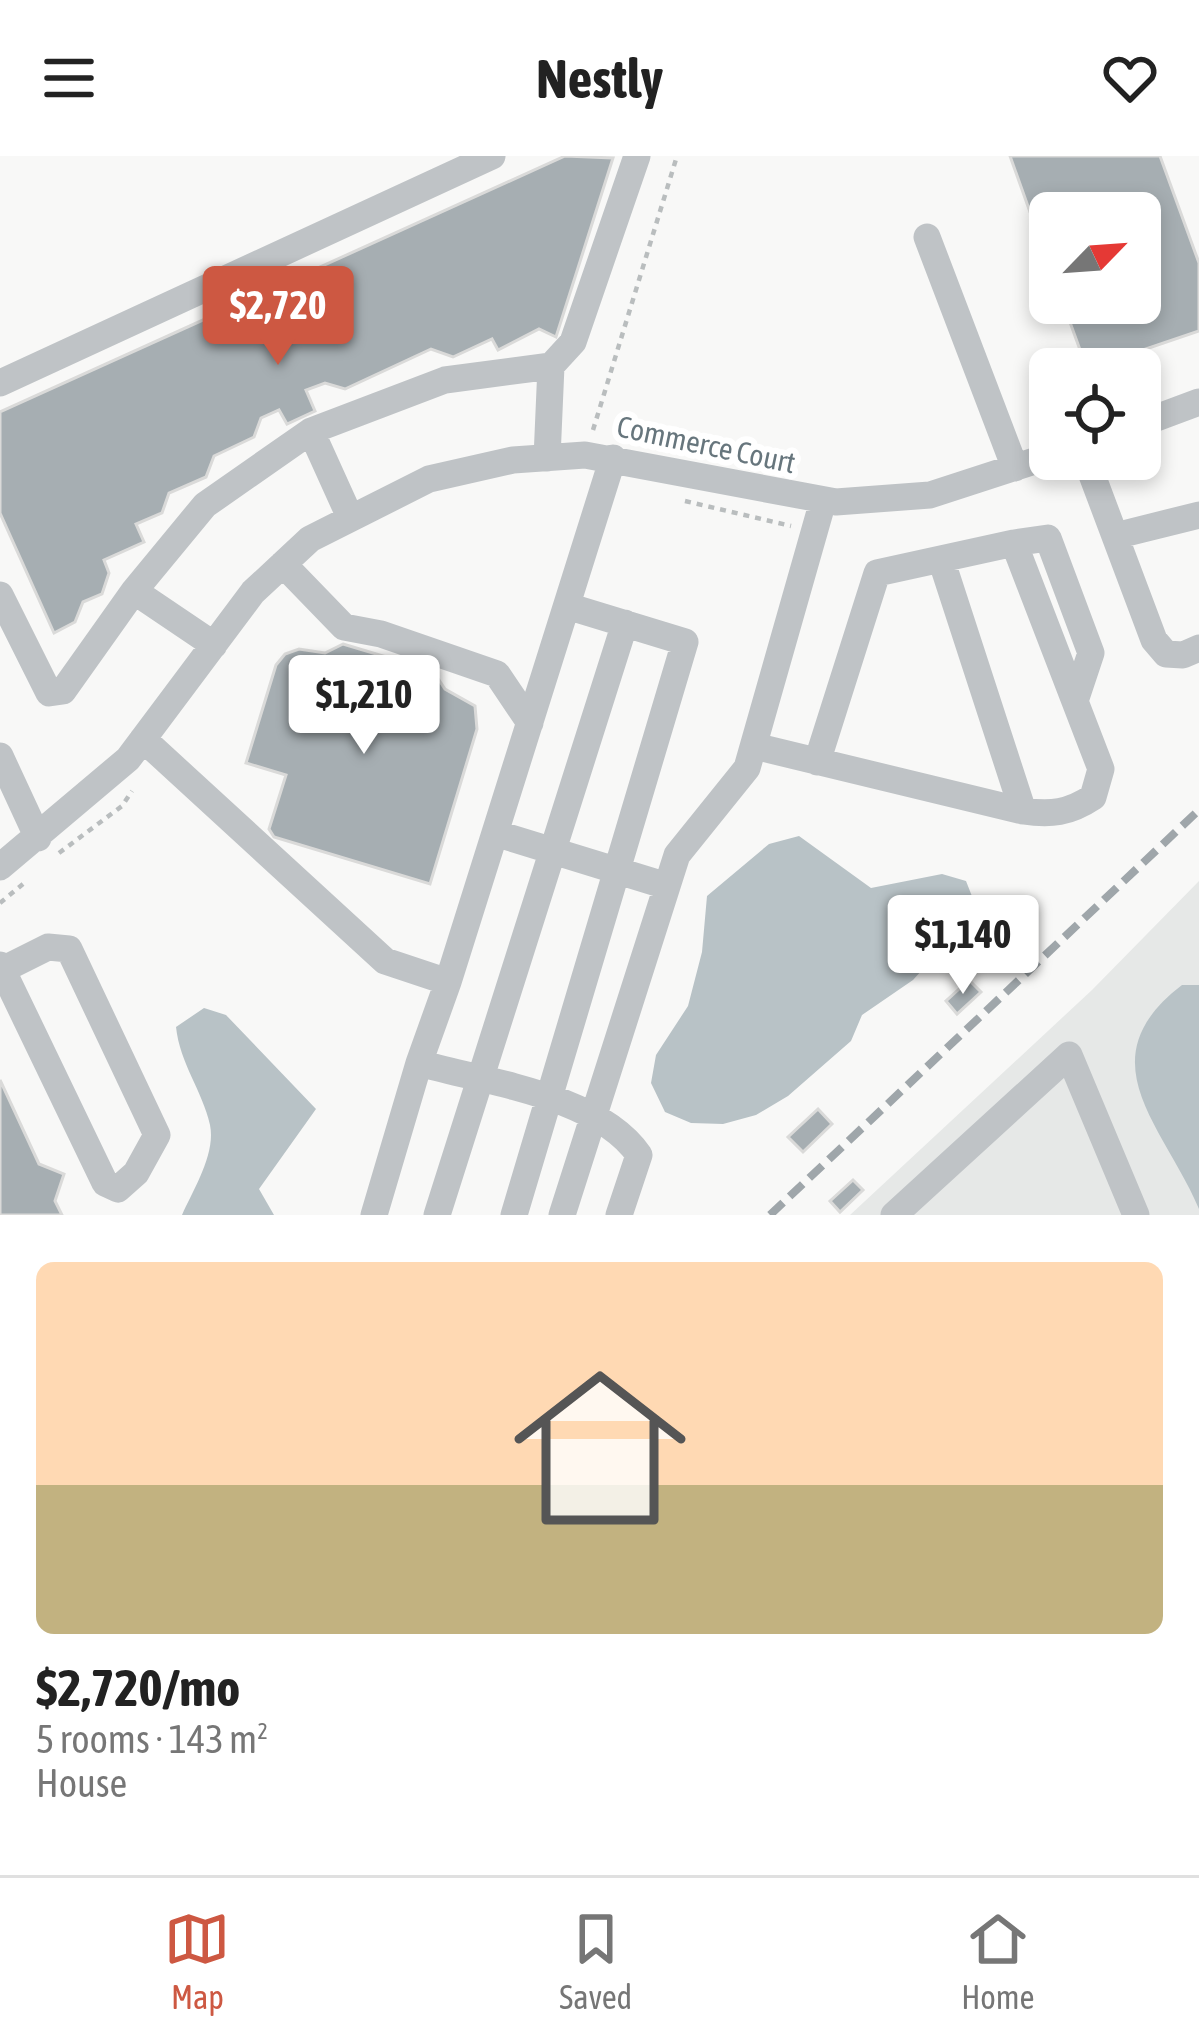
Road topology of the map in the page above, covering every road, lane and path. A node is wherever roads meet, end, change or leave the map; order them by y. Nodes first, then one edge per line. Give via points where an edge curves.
1 (492, 156) edge
2 (637, 156) edge
3 (927, 236) dead end
4 (551, 366) junction
5 (0, 383) edge
6 (1199, 402) edge
7 (1161, 416) edge
8 (311, 431) junction
9 (547, 458) junction
10 (613, 458) junction
11 (1029, 463) edge
12 (1015, 468) junction
13 (1094, 480) edge
14 (823, 501) junction
15 (349, 515) junction
16 (1199, 515) edge
17 (1115, 536) junction
18 (941, 559) junction
19 (284, 564) junction
20 (134, 591) junction
21 (0, 595) edge
22 (567, 606) junction
23 (625, 623) junction
24 (214, 645) junction
25 (1199, 648) edge
26 (530, 723) junction
27 (143, 739) junction
28 (754, 746) junction
29 (0, 756) edge
30 (818, 762) junction
31 (1023, 812) junction
32 (495, 833) junction
33 (38, 838) junction
34 (552, 850) junction
35 (0, 867) edge
36 (617, 871) junction
37 (667, 886) junction
38 (1, 968) edge
39 (448, 982) junction
40 (419, 1064) junction
41 (479, 1080) junction
42 (548, 1100) junction
43 (595, 1113) junction
44 (911, 1209) edge
45 (374, 1215) edge
46 (437, 1215) edge
47 (514, 1215) edge
48 (562, 1215) edge
49 (619, 1215) edge
50 (1136, 1215) edge

1 - 5 lane
2 - 4 lane via 573,341
3 - 12 lane
4 - 8 lane via 445,380
4 - 9 lane
6 - 7 lane
8 - 15 lane
8 - 20 lane via 205,505
9 - 10 lane, Commerce Court
9 - 15 lane, Commerce Court via 429,479
10 - 14 lane, Commerce Court
10 - 22 lane
11 - 12 lane, Commerce Court
12 - 14 lane, Commerce Court via 931,495
13 - 17 lane
14 - 28 lane
15 - 19 lane, Commerce Court
16 - 17 lane
17 - 25 lane via 1154,640 1166,654
18 - 30 lane via 877,573
18 - 31 lane
18 - 31 lane via 1014,543 1101,769 1093,797 1070,812
19 - 24 lane, Commerce Court
19 - 26 lane via 344,627 497,674
20 - 21 lane via 63,691 49,693
20 - 24 lane
22 - 23 lane
22 - 26 lane
23 - 34 lane
23 - 36 lane via 686,642
24 - 27 lane, Commerce Court
26 - 32 lane
27 - 33 lane, Commerce Court
27 - 39 lane via 385,961
28 - 30 lane
28 - 37 lane via 730,795 677,855
29 - 33 lane
30 - 31 lane
32 - 34 lane
32 - 39 lane
33 - 35 lane, Commerce Court
34 - 36 lane
34 - 41 lane
36 - 37 lane
36 - 42 lane
37 - 43 lane
38 - 38 lane via 106,1183 118,1189 157,1135 69,949 48,947
39 - 40 lane
40 - 41 lane
40 - 45 lane
41 - 42 lane
41 - 46 lane
42 - 43 lane
42 - 47 lane
43 - 48 lane
43 - 49 lane via 639,1155
44 - 50 lane via 1069,1055

